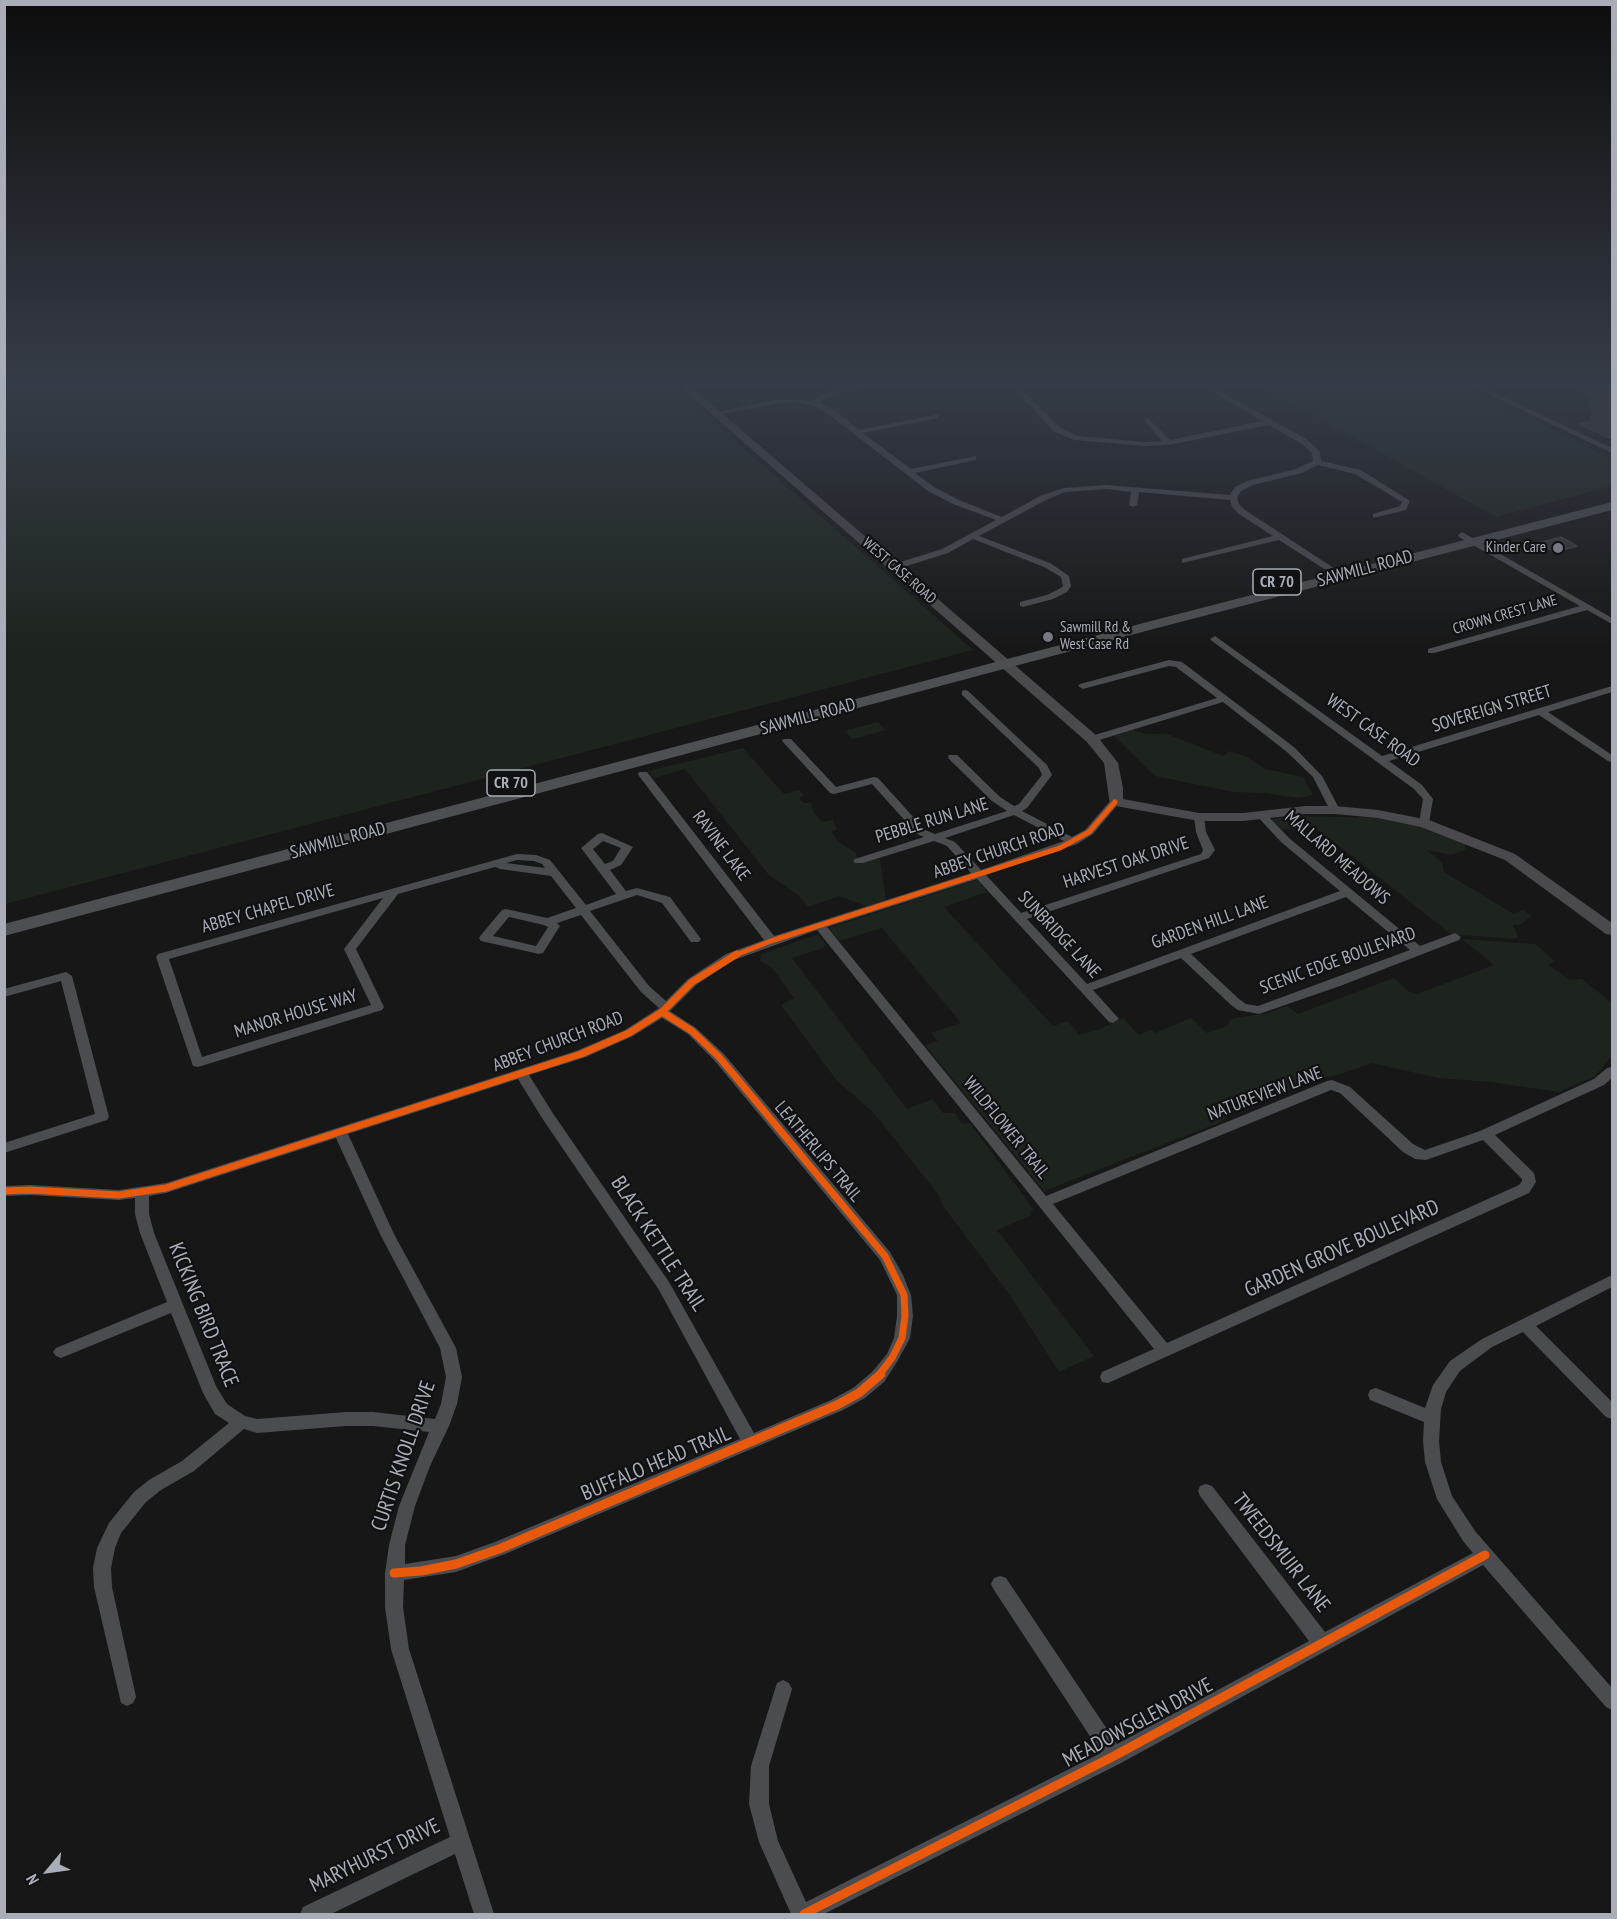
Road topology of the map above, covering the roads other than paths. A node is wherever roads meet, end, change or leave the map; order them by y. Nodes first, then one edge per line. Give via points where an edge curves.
1 (786, 474) edge
2 (912, 474) edge
3 (1289, 474) edge
4 (1361, 474) edge
5 (1135, 489) junction
6 (1612, 495) edge
7 (1233, 498) junction
8 (1133, 505) dead end
9 (1612, 506) edge
10 (1376, 516) dead end
11 (1003, 520) junction
12 (972, 536) junction
13 (1280, 537) junction
14 (1468, 538) junction
15 (1185, 561) dead end
16 (894, 567) junction
17 (1335, 572) junction
18 (1023, 604) dead end
19 (1588, 607) junction
20 (1612, 621) edge
21 (1215, 639) dead end
22 (1431, 651) dead end
23 (1002, 660) junction
24 (1083, 686) dead end
25 (1612, 689) edge
26 (965, 693) dead end
27 (1223, 699) junction
28 (1540, 711) junction
29 (1092, 739) junction
30 (788, 741) dead end
31 (952, 757) dead end
32 (1612, 759) edge
33 (1381, 760) junction
34 (643, 774) dead end
35 (1115, 802) junction
36 (1335, 810) junction
37 (1014, 811) junction
38 (1262, 815) junction
39 (1199, 817) junction
40 (1424, 823) junction
41 (933, 838) junction
42 (1073, 842) junction
43 (859, 861) dead end
44 (603, 869) dead end
45 (980, 875) junction
46 (1348, 891) junction
47 (394, 892) junction
48 (623, 895) junction
49 (583, 908) junction
50 (4, 917) edge
51 (1018, 918) junction
52 (548, 922) junction
53 (820, 926) junction
54 (4, 930) edge
55 (1612, 930) edge
56 (1455, 937) dead end
57 (695, 939) dead end
58 (771, 941) junction
59 (1419, 951) junction
60 (1182, 952) junction
61 (1085, 989) junction
62 (4, 993) edge
63 (664, 1010) junction
64 (1113, 1019) dead end
65 (198, 1063) joint
66 (1612, 1071) edge
67 (522, 1074) junction
68 (341, 1133) junction
69 (1485, 1134) junction
70 (4, 1148) edge
71 (4, 1191) edge
72 (142, 1192) junction
73 (1043, 1203) junction
74 (1612, 1281) edge
75 (174, 1305) junction
76 (1524, 1324) junction
77 (902, 1338) joint
78 (1164, 1351) junction
79 (61, 1352) dead end
80 (1108, 1377) dead end
81 (1376, 1395) dead end
82 (1612, 1412) edge
83 (1431, 1418) junction
84 (241, 1422) junction
85 (441, 1426) junction
86 (750, 1441) junction
87 (1206, 1491) dead end
88 (1485, 1555) junction
89 (394, 1573) junction
90 (1000, 1584) dead end
91 (1321, 1642) junction
92 (783, 1689) dead end
93 (127, 1697) dead end
94 (1612, 1701) edge
95 (1114, 1756) junction
96 (462, 1841) junction
97 (310, 1914) edge
98 (484, 1914) edge
99 (802, 1914) edge

1 - 16 main road, WEST CASE ROAD
2 - 11 street via 944,496
3 - 7 street via 1243,486
4 - 10 street via 1406,501 1403,508
5 - 7 street
5 - 8 street
5 - 11 street via 1097,486 1064,490
6 - 14 main road, SAWMILL ROAD / CR 70
7 - 13 street via 1242,512
9 - 14 main road, SAWMILL ROAD / CR 70
11 - 12 street
12 - 16 street via 927,558
12 - 18 street via 1065,576 1064,590
13 - 15 street
13 - 17 street
14 - 17 main road, SAWMILL ROAD / CR 70
14 - 19 street
16 - 23 main road, WEST CASE ROAD
17 - 23 main road, SAWMILL ROAD / CR 70
19 - 20 street
19 - 22 street, CROWN CREST LANE
21 - 33 street, WEST CASE ROAD
23 - 29 main road
23 - 50 main road, SAWMILL ROAD / CR 70
23 - 54 main road, SAWMILL ROAD / CR 70
24 - 27 street via 1176,663
25 - 28 street, SOVEREIGN STREET
26 - 37 street, PEBBLE RUN LANE via 1046,771 1033,795
27 - 29 street
27 - 36 street via 1305,763 1317,776
28 - 32 street
28 - 33 street, SOVEREIGN STREET
29 - 35 main road via 1112,763
30 - 41 street, SUNBRIDGE LANE via 834,791 874,780 921,832
31 - 37 street, PEBBLE RUN LANE
33 - 40 street, WEST CASE ROAD via 1424,794 1428,805
34 - 58 street, RAVINE LAKE
35 - 39 main road
35 - 42 street, ABBEY CHURCH ROAD via 1089,832
36 - 38 main road
36 - 40 main road
37 - 41 street, PEBBLE RUN LANE
37 - 42 street, PEBBLE RUN LANE
38 - 39 main road
38 - 46 street, MALLARD MEADOWS via 1285,840
39 - 51 street, HARVEST OAK DRIVE via 1209,850 1205,856
40 - 55 main road via 1510,857
41 - 43 street, PEBBLE RUN LANE
41 - 45 street, SUNBRIDGE LANE via 951,844
42 - 45 street, ABBEY CHURCH ROAD
44 - 48 street
45 - 51 street, SUNBRIDGE LANE
45 - 53 street, ABBEY CHURCH ROAD
46 - 59 street, MALLARD MEADOWS
46 - 60 street, GARDEN HILL LANE
47 - 49 street, ABBEY CHAPEL DRIVE via 491,865 555,873
47 - 65 street, MANOR HOUSE WAY via 350,949 378,1007
47 - 65 street, ABBEY CHAPEL DRIVE via 162,957
48 - 49 street
48 - 57 street via 637,891 666,900
49 - 52 street
49 - 63 street, ABBEY CHAPEL DRIVE
51 - 61 street, SUNBRIDGE LANE
52 - 52 street via 554,927 539,950 485,938 506,913
53 - 58 street, ABBEY CHURCH ROAD
53 - 73 street, WILDFLOWER TRAIL
56 - 59 street, SCENIC EDGE BOULEVARD
58 - 63 street, ABBEY CHURCH ROAD via 718,963
59 - 60 street, SCENIC EDGE BOULEVARD via 1259,1010 1235,1002
60 - 61 street, GARDEN HILL LANE
61 - 64 street, SUNBRIDGE LANE
62 - 70 street via 66,976 102,1117
63 - 67 street, ABBEY CHURCH ROAD via 612,1041
63 - 77 street, LEATHERLIPS TRAIL via 719,1057 885,1256 904,1295
66 - 69 street, NATUREVIEW LANE via 1599,1082
67 - 68 street, ABBEY CHURCH ROAD
67 - 86 street, BLACK KETTLE TRAIL via 664,1286
68 - 72 street, ABBEY CHURCH ROAD via 195,1180
68 - 85 street, CURTIS KNOLL DRIVE via 387,1234 448,1348 453,1392
69 - 73 street, NATUREVIEW LANE via 1420,1155 1345,1090 1332,1085
69 - 78 street, GARDEN GROVE BOULEVARD via 1529,1177 1524,1189
71 - 72 street, ABBEY CHURCH ROAD via 96,1195
72 - 75 street, KICKING BIRD TRACE via 147,1233
73 - 78 street, WILDFLOWER TRAIL
74 - 76 street
75 - 79 street
75 - 84 street, KICKING BIRD TRACE via 216,1403
76 - 82 street
76 - 83 street via 1470,1353 1455,1366 1439,1390
77 - 86 street, BUFFALO HEAD TRAIL via 878,1377 859,1393
78 - 80 street, GARDEN GROVE BOULEVARD
81 - 83 street
83 - 88 street via 1432,1462 1445,1499
84 - 85 street, KICKING BIRD TRACE via 266,1426 373,1419
84 - 93 street via 188,1466 140,1497 115,1528 106,1548 103,1587
85 - 89 street, CURTIS KNOLL DRIVE via 407,1506
86 - 89 street, BUFFALO HEAD TRAIL via 485,1554 441,1567
87 - 91 street, TWEEDSMUIR LANE
88 - 91 street, MEADOWSGLEN DRIVE
88 - 94 street
89 - 96 street, CURTIS KNOLL DRIVE via 400,1649
90 - 95 street
91 - 95 street, MEADOWSGLEN DRIVE
92 - 99 street via 760,1766 759,1804 769,1842
95 - 99 street, MEADOWSGLEN DRIVE
96 - 97 street, MARYHURST DRIVE
96 - 98 street, CURTIS KNOLL DRIVE

